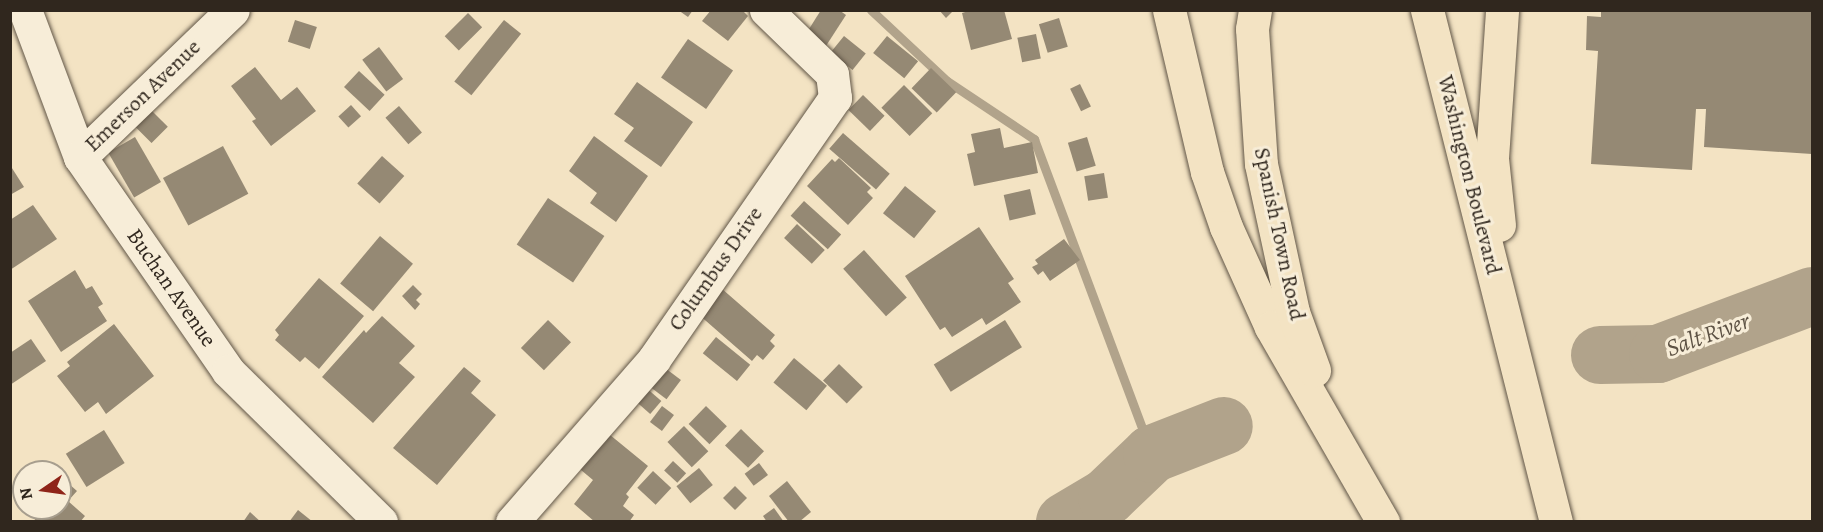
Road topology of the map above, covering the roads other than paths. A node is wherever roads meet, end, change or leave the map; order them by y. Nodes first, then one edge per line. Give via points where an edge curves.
1 (25, 10) edge
2 (233, 10) edge
3 (766, 10) edge
4 (1169, 10) edge
5 (1255, 10) edge
6 (1427, 10) edge
7 (1502, 10) edge
8 (80, 157) junction
9 (1511, 340) junction
10 (1344, 450) junction
11 (381, 522) edge
12 (512, 522) edge
13 (1383, 522) edge
14 (1556, 522) edge

1 - 8 street, Buchan Avenue
2 - 8 street, Emerson Avenue
3 - 12 street, Columbus Drive via 832,74 835,98 654,358
4 - 10 highway via 1207,172 1226,226 1271,327
5 - 10 highway, Spanish Town Road via 1252,29 1261,164 1293,312
6 - 9 highway, Washington Boulevard
7 - 9 highway via 1492,158
8 - 11 street, Buchan Avenue via 228,371
9 - 14 highway
10 - 13 highway

